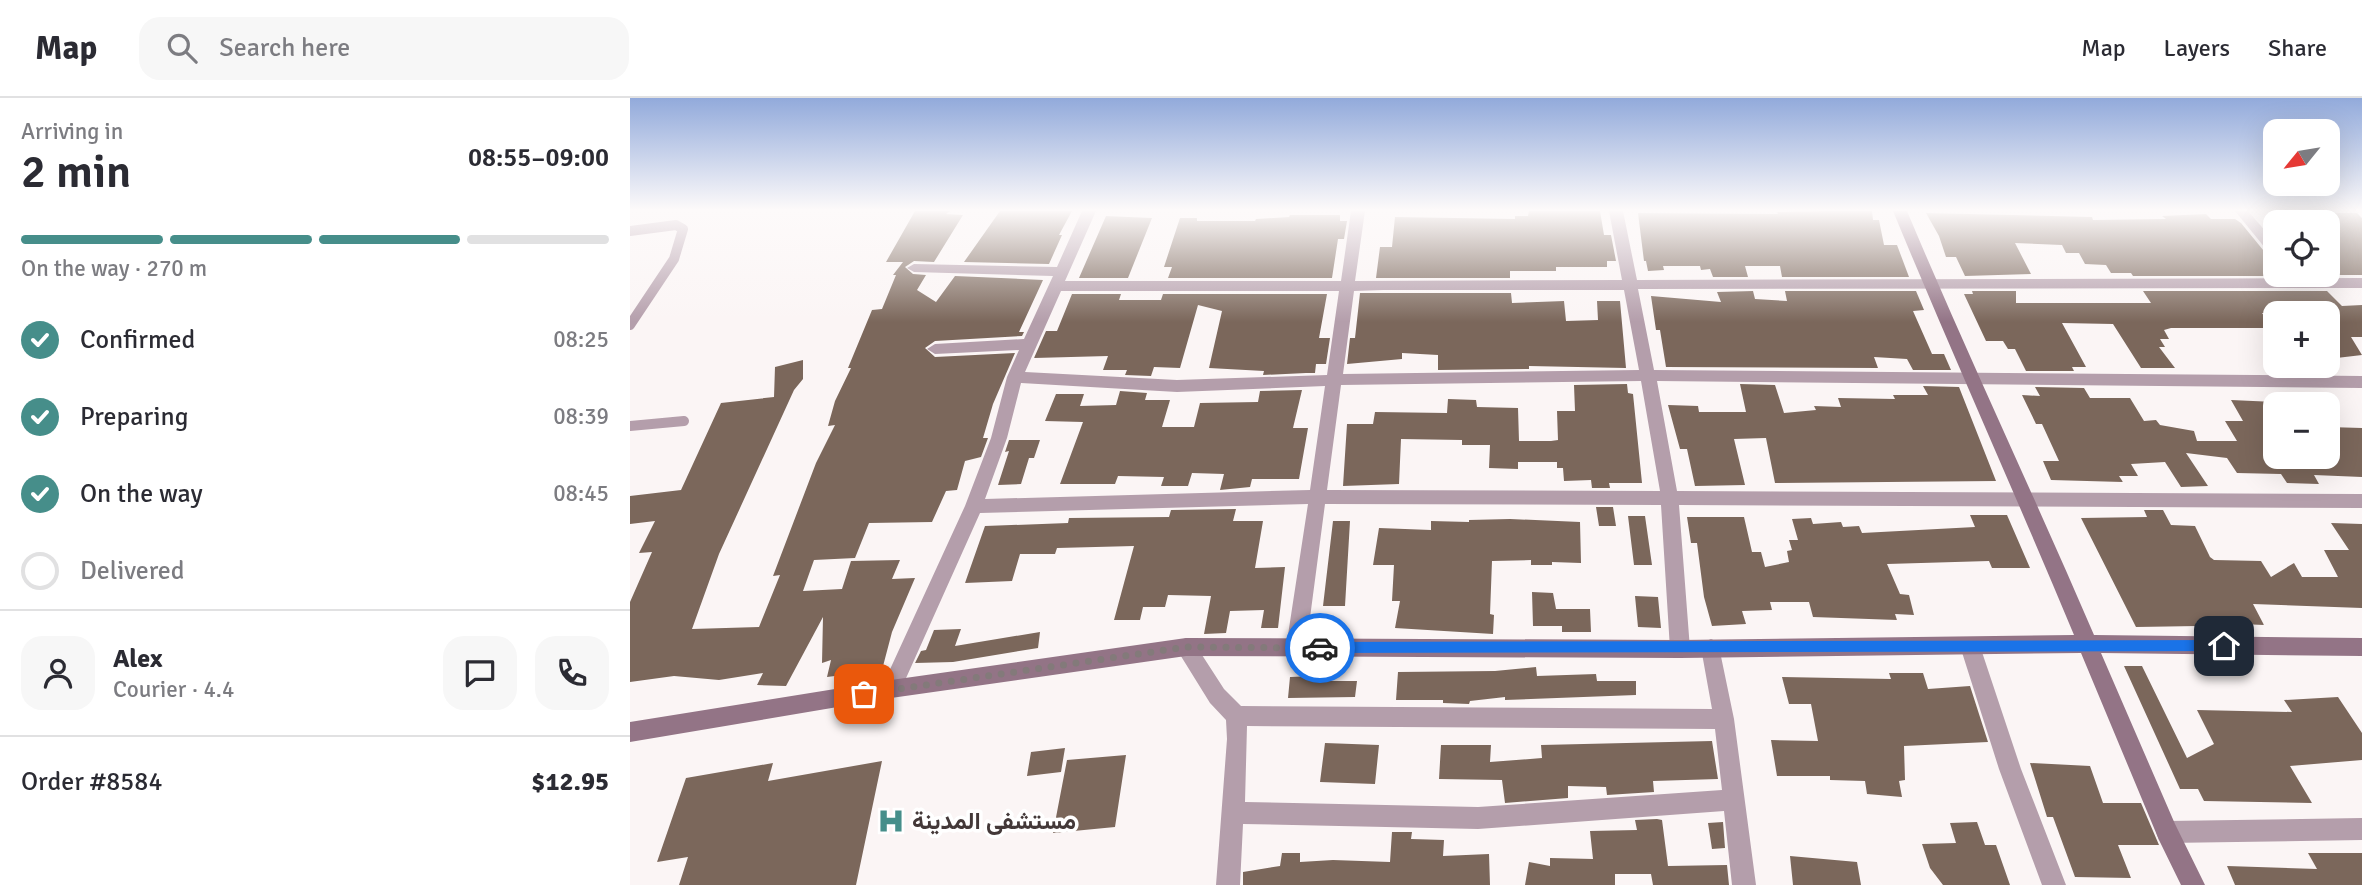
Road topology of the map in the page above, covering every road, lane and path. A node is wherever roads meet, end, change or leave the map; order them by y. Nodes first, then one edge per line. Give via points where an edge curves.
1 (677, 248) edge
2 (1073, 248) edge
3 (1353, 248) edge
4 (1623, 248) edge
5 (1915, 248) edge
6 (914, 268) dead end
7 (1060, 279) junction
8 (2263, 279) edge
9 (1929, 282) junction
10 (2340, 282) edge
11 (2362, 283) edge
12 (1630, 285) junction
13 (1348, 286) junction
14 (630, 325) edge
15 (1030, 344) junction
16 (934, 349) dead end
17 (1646, 375) junction
18 (1015, 377) junction
19 (1970, 378) junction
20 (1335, 380) junction
21 (2362, 382) edge
22 (684, 421) dead end
23 (630, 426) edge
24 (1318, 497) junction
25 (1668, 500) junction
26 (2026, 500) junction
27 (2362, 501) edge
28 (974, 506) junction
29 (2086, 644) junction
30 (1970, 646) junction
31 (1186, 647) junction
32 (2362, 647) edge
33 (1296, 648) junction
34 (1711, 648) junction
35 (1679, 649) junction
36 (891, 689) junction
37 (1236, 716) junction
38 (1724, 719) junction
39 (630, 732) edge
40 (1733, 800) junction
41 (1235, 813) junction
42 (2362, 829) edge
43 (2167, 832) junction
44 (1228, 885) edge
45 (1744, 885) edge
46 (2054, 885) edge
47 (2193, 885) edge

1 - 14 lane
2 - 7 street
3 - 13 street
4 - 12 street
5 - 9 street
6 - 7 street
7 - 13 street
7 - 15 street
8 - 9 street
9 - 12 street
9 - 19 street
10 - 11 street
12 - 13 street
12 - 17 street
13 - 20 street
15 - 16 street
15 - 18 street
17 - 19 street
17 - 20 street
17 - 25 street via 1654,399
18 - 20 street via 1177,386
18 - 28 street
19 - 21 street
19 - 26 street
20 - 24 street
22 - 23 lane
24 - 25 street
24 - 28 street
24 - 33 street
25 - 26 street
25 - 35 street
26 - 27 street
26 - 29 street
28 - 36 street
29 - 30 street
29 - 32 street
29 - 43 street
30 - 34 street
30 - 46 street
31 - 33 street
31 - 36 street
31 - 37 street via 1209,685
33 - 35 street
34 - 35 street
34 - 38 street
36 - 39 street
37 - 38 street
37 - 41 street
38 - 40 street
40 - 41 street via 1478,818
40 - 45 street
41 - 44 street
42 - 43 street
43 - 47 street

